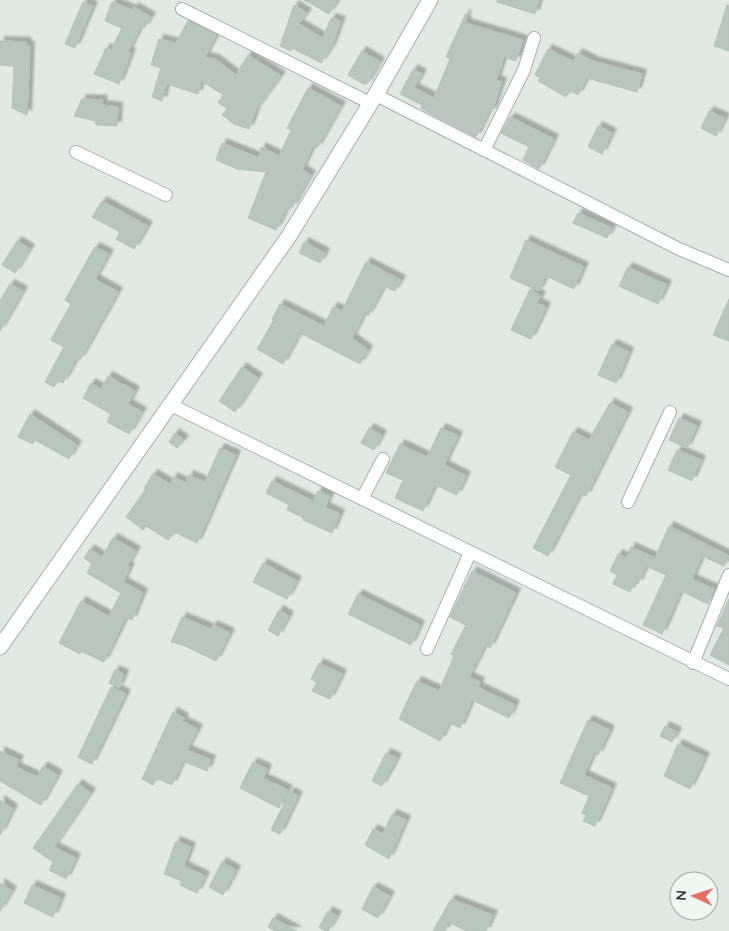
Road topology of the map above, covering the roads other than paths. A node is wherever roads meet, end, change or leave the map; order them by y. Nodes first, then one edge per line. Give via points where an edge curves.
1 (430, 0) edge
2 (182, 9) dead end
3 (534, 38) dead end
4 (373, 99) junction
5 (484, 150) junction
6 (76, 152) dead end
7 (166, 195) dead end
8 (729, 270) edge
9 (169, 404) junction
10 (670, 412) dead end
11 (383, 459) dead end
12 (362, 500) junction
13 (628, 502) dead end
14 (470, 553) junction
15 (729, 574) edge
16 (0, 647) edge
17 (427, 649) dead end
18 (693, 663) junction
19 (729, 679) edge

1 - 4 street
2 - 4 street
3 - 5 street via 524,70
4 - 5 street
4 - 9 street via 289,236
5 - 8 street via 679,249
6 - 7 street
9 - 12 street
9 - 16 street
10 - 13 street
11 - 12 street
12 - 14 street
14 - 17 street
14 - 18 street
15 - 18 street
18 - 19 street

